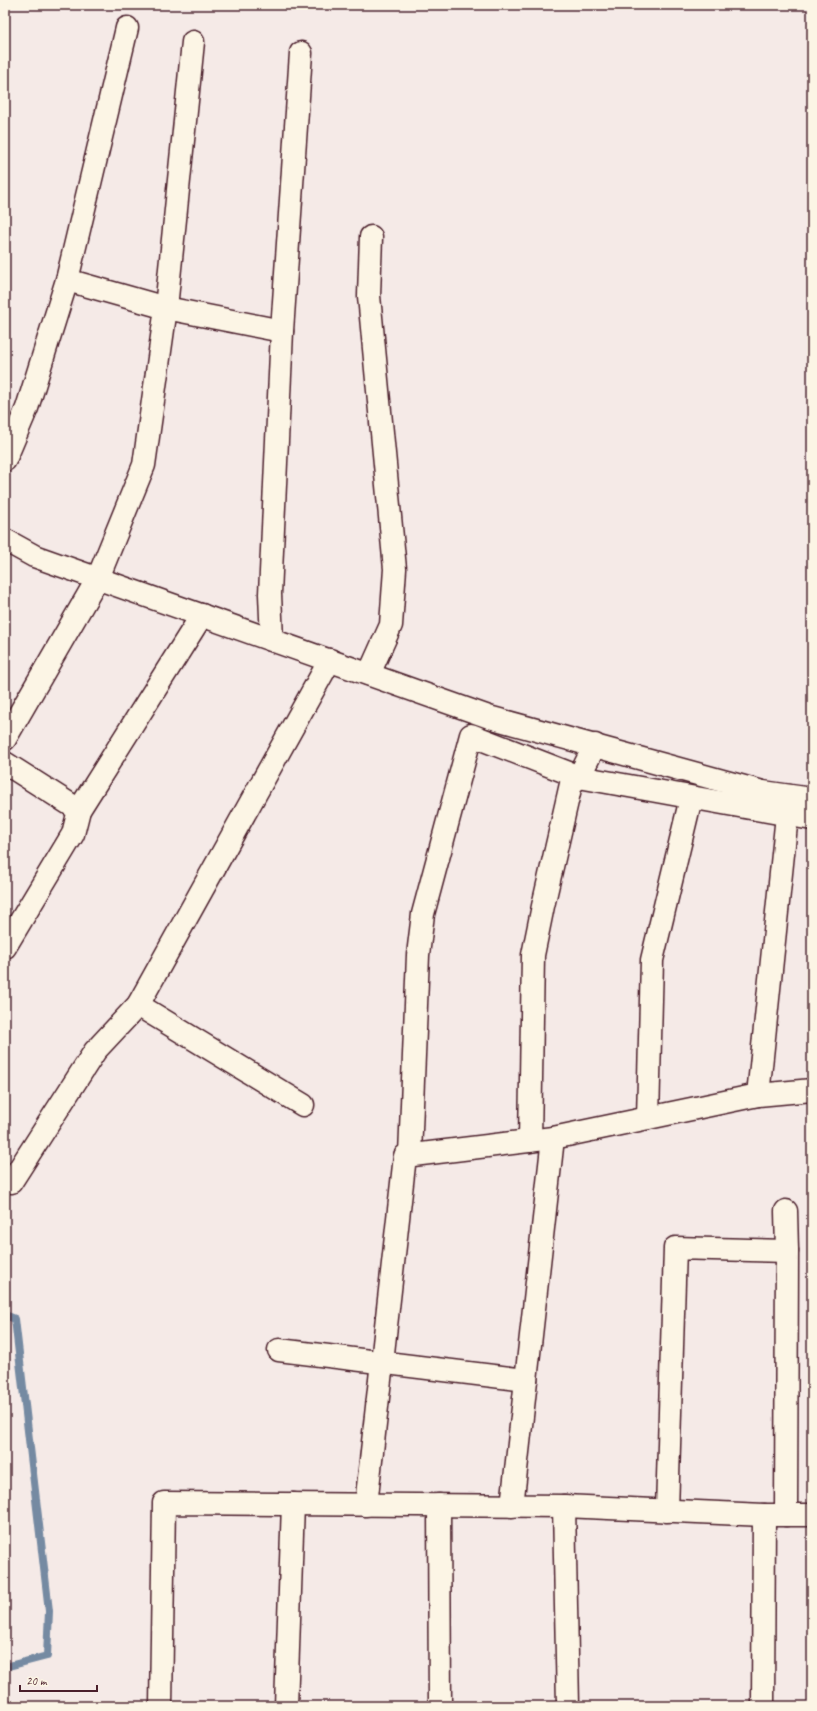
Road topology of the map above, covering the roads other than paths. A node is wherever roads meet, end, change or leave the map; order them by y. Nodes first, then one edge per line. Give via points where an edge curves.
1 (127, 28) dead end
2 (193, 42) dead end
3 (302, 53) dead end
4 (371, 237) dead end
5 (67, 280) junction
6 (166, 308) junction
7 (282, 331) junction
8 (5, 460) edge
9 (5, 540) edge
10 (98, 578) junction
11 (202, 615) junction
12 (272, 640) junction
13 (330, 660) junction
14 (368, 674) junction
15 (5, 739) edge
16 (595, 745) junction
17 (5, 763) edge
18 (579, 777) junction
19 (691, 798) junction
20 (812, 799) edge
21 (788, 806) junction
22 (79, 810) junction
23 (812, 819) edge
24 (5, 946) edge
25 (138, 1005) junction
26 (812, 1090) edge
27 (758, 1095) junction
28 (302, 1105) dead end
29 (648, 1118) junction
30 (553, 1138) junction
31 (530, 1141) junction
32 (410, 1155) junction
33 (11, 1182) dead end
34 (786, 1211) dead end
35 (787, 1251) junction
36 (279, 1350) dead end
37 (382, 1362) junction
38 (526, 1380) junction
39 (293, 1504) junction
40 (366, 1505) junction
41 (439, 1505) junction
42 (512, 1506) junction
43 (564, 1506) junction
44 (667, 1511) junction
45 (812, 1514) edge
46 (764, 1515) junction
47 (786, 1515) junction
48 (161, 1706) edge
49 (286, 1706) edge
50 (440, 1706) edge
51 (568, 1706) edge
52 (763, 1706) edge

1 - 5 street
2 - 6 street
3 - 7 street
4 - 14 street via 369,296 395,569 391,625
5 - 6 street
5 - 8 street via 27,408
6 - 7 street
6 - 10 street via 144,466
7 - 12 street via 270,594
9 - 10 street via 34,556
10 - 11 street
10 - 15 street
11 - 12 street
11 - 22 street
12 - 13 street
13 - 14 street
13 - 25 street
14 - 16 street via 489,716
16 - 18 street
16 - 21 street via 763,792
17 - 22 street
18 - 19 street
18 - 31 street via 571,784 533,955
18 - 32 street via 470,735 423,914 418,955
19 - 21 street
19 - 29 street via 652,960
20 - 21 street
21 - 23 street
21 - 27 street
22 - 24 street via 73,834
25 - 28 street
25 - 33 street via 95,1050
26 - 27 street
27 - 29 street
29 - 30 street
30 - 31 street
30 - 38 street
31 - 32 street
32 - 37 street via 405,1156
34 - 35 street
35 - 44 street via 675,1248
35 - 47 street
36 - 37 street
37 - 38 street
37 - 40 street
38 - 42 street
39 - 40 street
39 - 48 street via 164,1503
39 - 49 street
40 - 41 street
41 - 42 street
41 - 50 street
42 - 43 street
43 - 44 street
43 - 51 street
44 - 46 street
45 - 47 street
46 - 47 street
46 - 52 street

